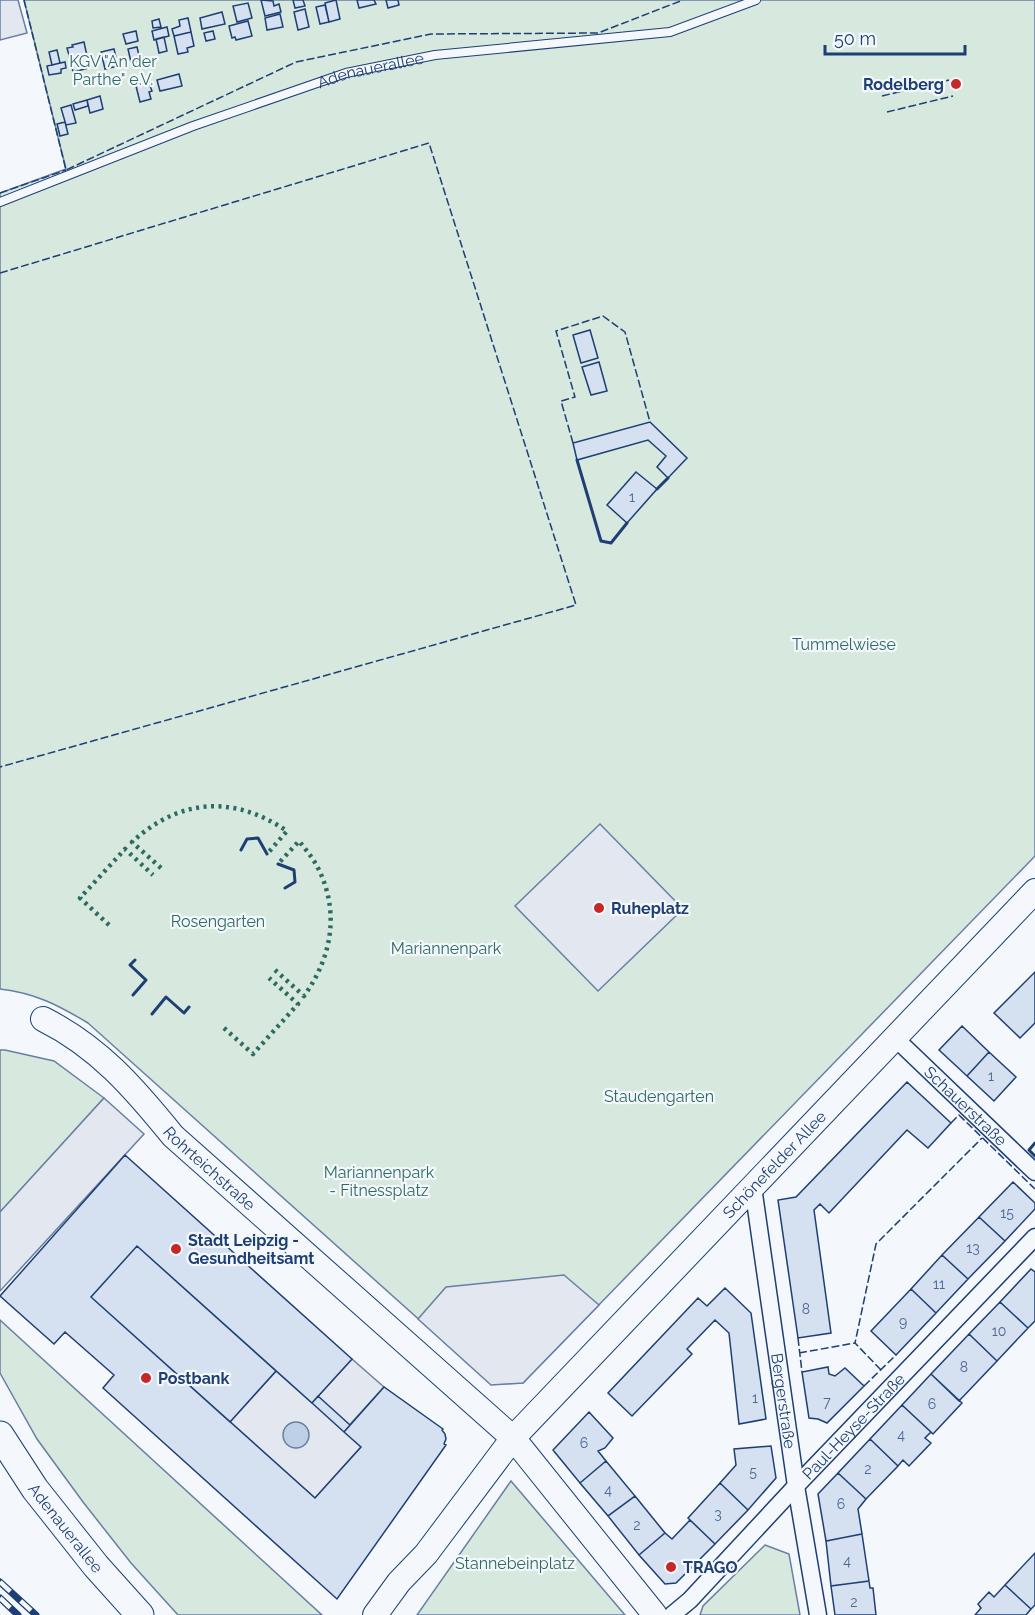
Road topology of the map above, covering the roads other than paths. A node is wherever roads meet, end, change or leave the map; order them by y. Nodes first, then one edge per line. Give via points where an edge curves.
1 (756, 0) edge
2 (0, 202) edge
3 (1035, 891) edge
4 (43, 1019) dead end
5 (895, 1038) junction
6 (1035, 1172) edge
7 (753, 1187) junction
8 (1035, 1237) edge
9 (0, 1435) edge
10 (513, 1438) junction
11 (796, 1486) junction
12 (426, 1554) junction
13 (140, 1615) edge
14 (375, 1615) edge
15 (395, 1615) edge
16 (656, 1615) edge
17 (672, 1615) edge
18 (818, 1615) edge

1 - 2 lane, Adenauerallee via 670,32 435,55 346,73 193,126
3 - 5 main road, Schönefelder Allee
4 - 10 main road, Rohrteichstraße via 97,1053 137,1091 173,1136
5 - 6 street, Schauerstraße
5 - 7 main road, Schönefelder Allee
7 - 10 main road, Schönefelder Allee
7 - 11 street, Bergerstraße
8 - 11 street, Paul-Heyse-Straße
9 - 13 main road, Adenauerallee via 35,1489
10 - 12 main road
10 - 16 main road
11 - 17 street, Paul-Heyse-Straße
11 - 18 street, Bergerstraße
12 - 14 main road
12 - 15 main road

